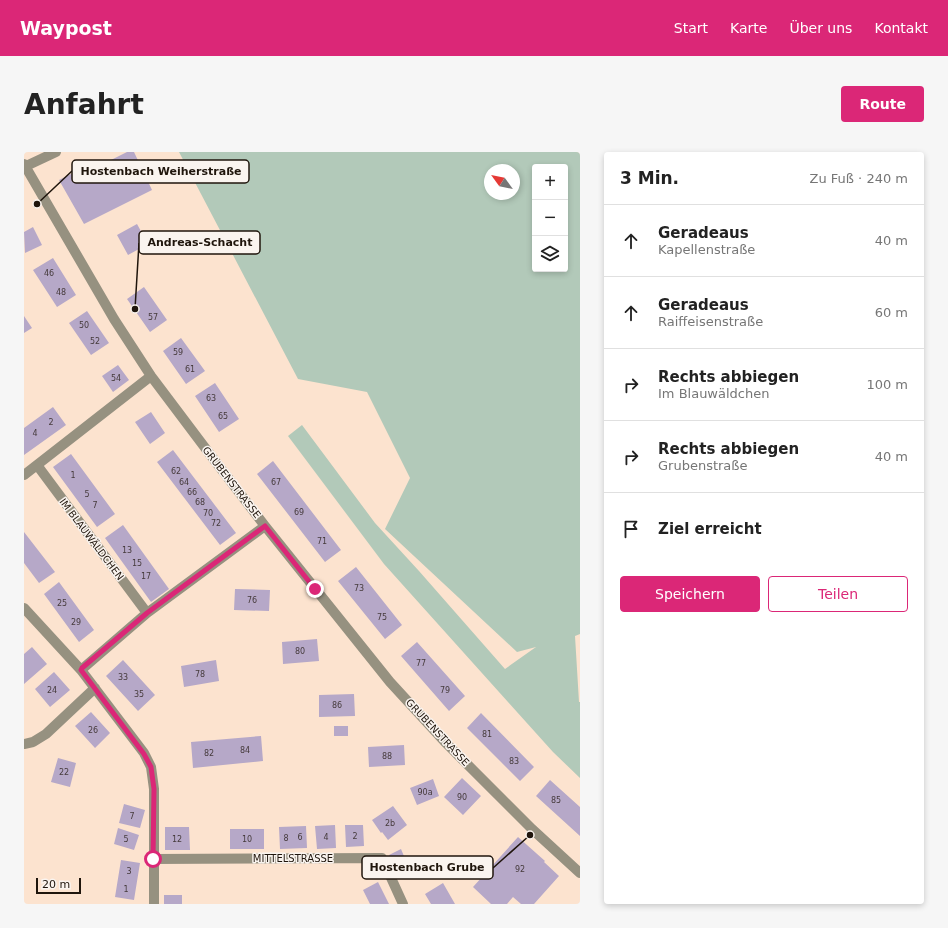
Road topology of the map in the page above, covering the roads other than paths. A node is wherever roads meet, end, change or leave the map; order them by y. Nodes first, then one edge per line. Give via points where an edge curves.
1 (56, 152) edge
2 (24, 166) edge
3 (151, 376) junction
4 (37, 465) junction
5 (24, 475) edge
6 (265, 526) junction
7 (24, 608) edge
8 (147, 613) junction
9 (81, 670) junction
10 (96, 688) junction
11 (24, 744) edge
12 (153, 859) junction
13 (580, 873) edge
14 (154, 904) edge
15 (403, 904) edge

1 - 2 street
2 - 3 street, GRUBENSTRASSE via 114,319
3 - 4 street
3 - 6 street, GRUBENSTRASSE
4 - 5 street
4 - 8 street, IM BLAUWÄLDCHEN
6 - 8 street
6 - 13 street, GRUBENSTRASSE via 390,682 446,743
7 - 9 street
8 - 9 street
9 - 10 street
10 - 11 street via 46,734
10 - 12 street via 151,767 154,789
12 - 14 street
12 - 15 street, MITTELSTRASSE via 382,858

